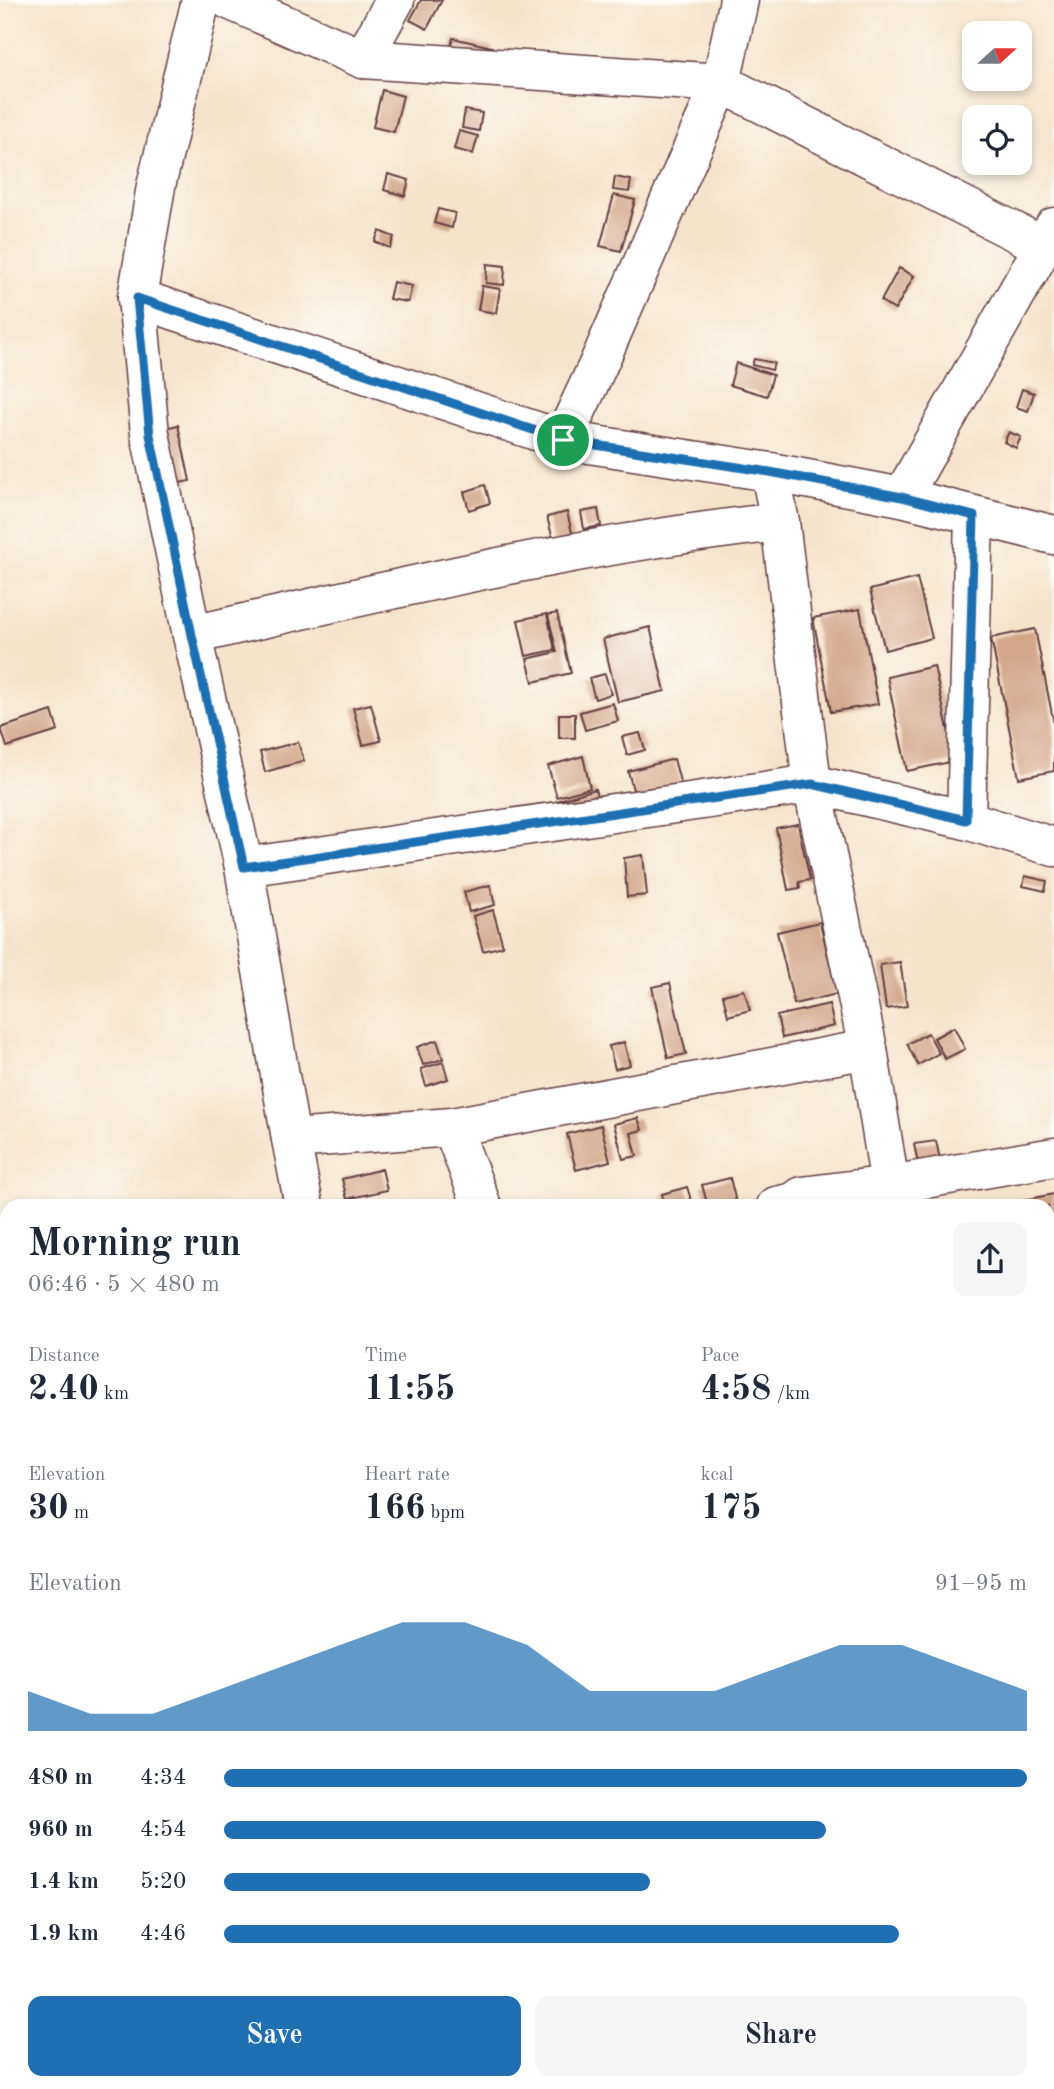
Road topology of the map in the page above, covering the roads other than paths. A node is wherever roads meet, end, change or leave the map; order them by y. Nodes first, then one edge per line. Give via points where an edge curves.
1 (201, 0) edge
2 (229, 0) edge
3 (395, 0) edge
4 (739, 0) edge
5 (363, 59) junction
6 (721, 83) junction
7 (1049, 236) edge
8 (137, 298) junction
9 (563, 440) junction
10 (770, 472) junction
11 (902, 497) junction
12 (974, 516) junction
13 (780, 522) junction
14 (1054, 535) edge
15 (192, 635) junction
16 (812, 784) junction
17 (966, 820) junction
18 (1054, 847) edge
19 (244, 867) junction
20 (867, 1049) junction
21 (452, 1127) junction
22 (291, 1139) junction
23 (1054, 1157) edge
24 (890, 1185) junction
25 (303, 1199) edge
26 (479, 1199) edge
27 (798, 1199) edge

1 - 8 street via 156,187
2 - 5 street
3 - 5 street
4 - 6 street
5 - 6 street
6 - 7 street
6 - 9 street
7 - 11 street
8 - 9 street
8 - 15 street via 150,435
9 - 10 street
10 - 11 street
10 - 13 street
11 - 12 street
12 - 14 street
12 - 17 street
13 - 15 street via 634,541 409,585
13 - 16 street
15 - 19 street
16 - 17 street
16 - 19 street
16 - 20 street
17 - 18 street
19 - 22 street
20 - 21 street
20 - 24 street
21 - 22 street
21 - 26 street
22 - 25 street
23 - 24 street
24 - 27 street

